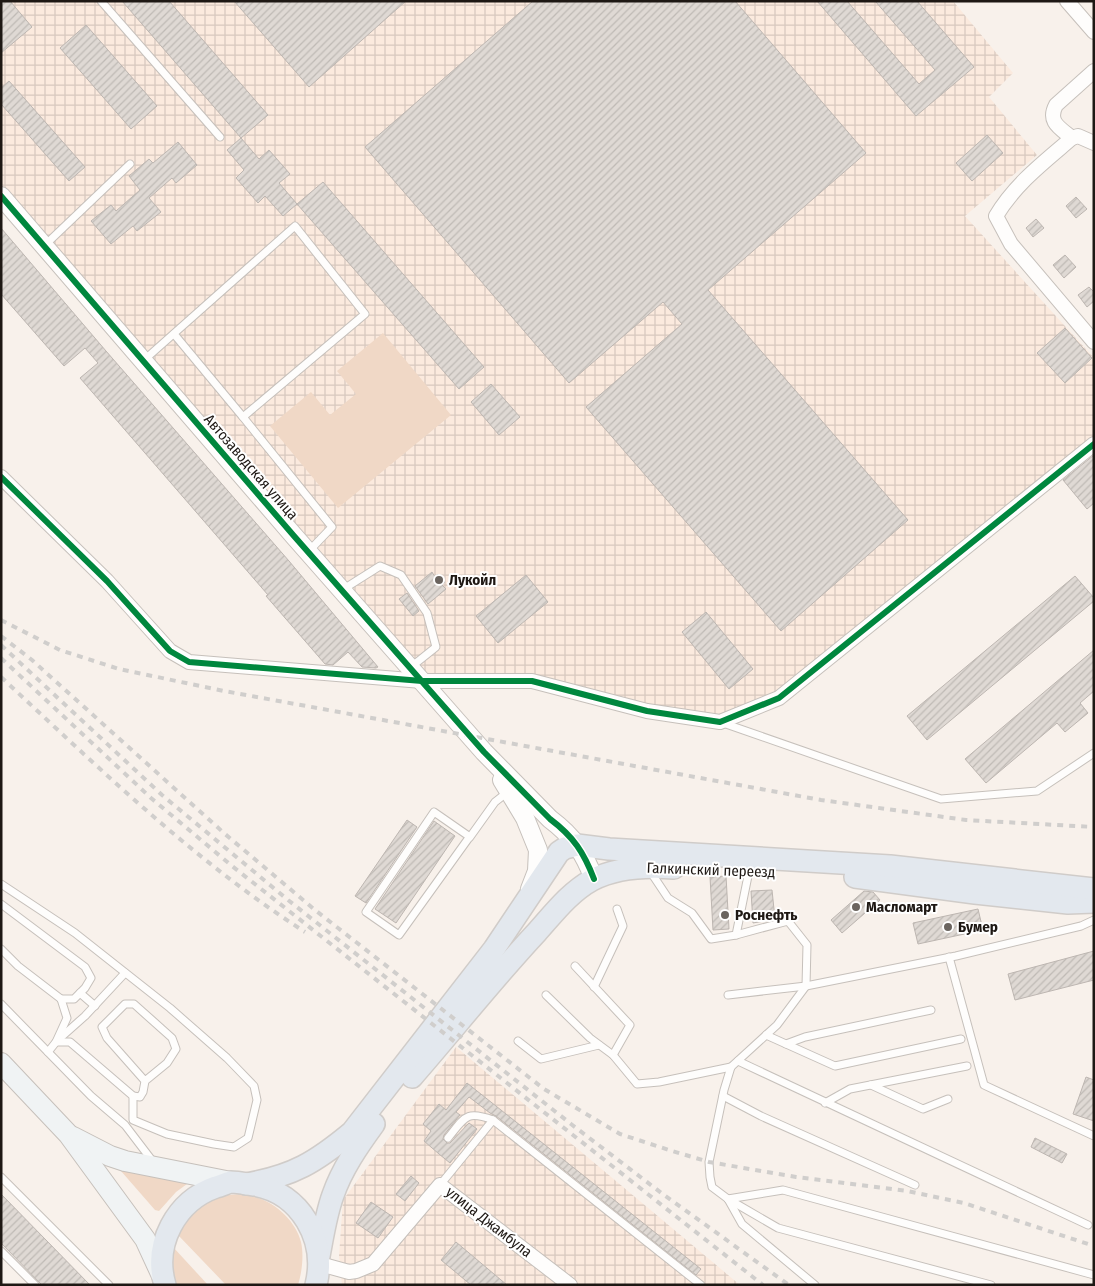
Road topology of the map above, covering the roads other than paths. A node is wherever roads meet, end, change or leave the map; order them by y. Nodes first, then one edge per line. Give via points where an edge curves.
1 (101, 1) edge
2 (1066, 1) edge
3 (1094, 32) edge
4 (1094, 71) edge
5 (220, 137) dead end
6 (1072, 138) junction
7 (1094, 143) edge
8 (130, 164) dead end
9 (1, 196) edge
10 (44, 246) junction
11 (174, 334) junction
12 (1094, 342) edge
13 (143, 361) junction
14 (243, 417) junction
15 (1094, 444) edge
16 (1, 476) edge
17 (308, 552) junction
18 (342, 590) junction
19 (410, 668) junction
20 (422, 681) junction
21 (720, 722) junction
22 (1094, 753) edge
23 (514, 789) junction
24 (563, 829) junction
25 (470, 836) junction
26 (577, 845) junction
27 (608, 850) junction
28 (647, 866) junction
29 (749, 871) junction
30 (594, 879) junction
31 (1, 884) edge
32 (526, 901) junction
33 (1, 904) edge
34 (1090, 906) edge
35 (617, 909) dead end
36 (736, 935) junction
37 (1, 949) edge
38 (949, 957) junction
39 (575, 966) dead end
40 (126, 973) junction
41 (806, 986) junction
42 (594, 987) junction
43 (80, 993) junction
44 (728, 995) dead end
45 (546, 996) dead end
46 (61, 999) junction
47 (1, 1004) edge
48 (95, 1006) junction
49 (931, 1010) dead end
50 (766, 1035) junction
51 (961, 1039) dead end
52 (518, 1041) dead end
53 (56, 1042) junction
54 (786, 1044) junction
55 (599, 1045) junction
56 (48, 1052) junction
57 (613, 1055) junction
58 (738, 1061) junction
59 (1, 1063) edge
60 (968, 1066) dead end
61 (731, 1067) junction
62 (145, 1081) junction
63 (871, 1085) junction
64 (133, 1096) junction
65 (723, 1096) junction
66 (948, 1099) dead end
67 (825, 1103) junction
68 (493, 1120) junction
69 (69, 1135) junction
70 (1094, 1136) edge
71 (448, 1138) dead end
72 (159, 1169) junction
73 (1, 1177) edge
74 (238, 1183) junction
75 (440, 1185) junction
76 (915, 1185) dead end
77 (728, 1199) junction
78 (1088, 1225) dead end
79 (1, 1251) edge
80 (319, 1273) edge
81 (1094, 1275) edge
82 (164, 1282) edge
83 (35, 1285) edge
84 (109, 1285) edge
85 (570, 1285) edge
86 (701, 1285) edge
87 (815, 1285) edge
88 (991, 1285) edge

1 - 5 lane
2 - 3 street
4 - 6 street via 1052,112 1053,121
6 - 7 street via 1078,136
6 - 12 street via 1026,179 996,216 1011,244
8 - 10 lane
9 - 10 street, Автозаводская улица
10 - 13 street, Автозаводская улица
11 - 13 lane
11 - 14 lane
11 - 14 lane via 295,226 365,314
13 - 17 street, Автозаводская улица
14 - 17 lane via 332,528
15 - 21 street via 779,698
16 - 20 street via 107,581 170,651 182,659 195,663
17 - 18 street, Автозаводская улица
18 - 19 street, Автозаводская улица
18 - 19 lane via 380,566 401,575 427,613 436,647
19 - 20 street, Автозаводская улица
20 - 21 street via 532,681 647,711
20 - 23 street, Автозаводская улица
21 - 22 lane via 941,799 1037,791
23 - 24 street
23 - 25 lane via 495,802
23 - 32 street via 538,850 536,871
24 - 26 street
24 - 27 street
25 - 25 lane via 399,935 366,912 434,812
26 - 27 main road, Галкинский переезд
26 - 30 street
26 - 32 main road via 559,852
27 - 34 main road, Галкинский переезд via 890,866
28 - 29 main road, Галкинский переезд
28 - 30 main road, Галкинский переезд via 612,872
28 - 36 lane via 668,898 692,912 711,939
29 - 34 main road, Галкинский переезд via 855,877
29 - 36 lane
30 - 80 main road, Галкинский переезд via 576,890 500,972 377,1118 352,1155 333,1193
31 - 40 lane
32 - 74 main road via 494,950 352,1132 324,1155 307,1164 270,1180
33 - 43 lane via 85,967 91,978
34 - 38 lane
35 - 42 lane via 624,926
36 - 41 lane via 788,921 807,945
37 - 46 lane
38 - 41 lane
38 - 70 lane via 984,1085
39 - 42 lane
40 - 48 lane
40 - 64 lane via 227,1058 254,1086 257,1100 248,1138 234,1147 167,1134 133,1120
41 - 44 lane
41 - 50 lane
42 - 57 lane via 630,1025
43 - 46 lane via 74,999
43 - 48 lane
45 - 55 lane
46 - 53 lane via 66,1018
47 - 56 lane
48 - 53 lane
49 - 54 lane
50 - 54 lane
50 - 58 lane
51 - 54 lane via 835,1066
52 - 55 lane via 541,1060
53 - 56 lane
53 - 64 lane via 70,1042
55 - 57 lane
56 - 72 lane via 125,1125
57 - 61 lane via 637,1084
58 - 61 lane
58 - 67 lane
59 - 69 main road
60 - 63 lane
61 - 65 lane
62 - 62 lane via 107,1038 102,1027 125,1004 134,1004 172,1038 176,1049 167,1063
62 - 64 lane via 140,1097
63 - 66 lane via 923,1109
63 - 67 lane via 850,1089
65 - 76 lane
65 - 77 lane via 709,1162 712,1187
67 - 78 lane
68 - 71 lane via 474,1114 464,1118
68 - 75 lane
68 - 86 lane
69 - 72 main road via 110,1156
69 - 82 main road via 145,1239
72 - 74 main road
73 - 84 lane
74 - 80 main road via 262,1186 276,1192 301,1212 316,1240
74 - 82 main road via 196,1197 174,1219 163,1248
75 - 80 street, улица Джамбула via 373,1264 356,1271
75 - 85 street, улица Джамбула
77 - 81 lane via 783,1190
77 - 87 lane via 742,1224
77 - 88 lane via 778,1228
79 - 83 lane

